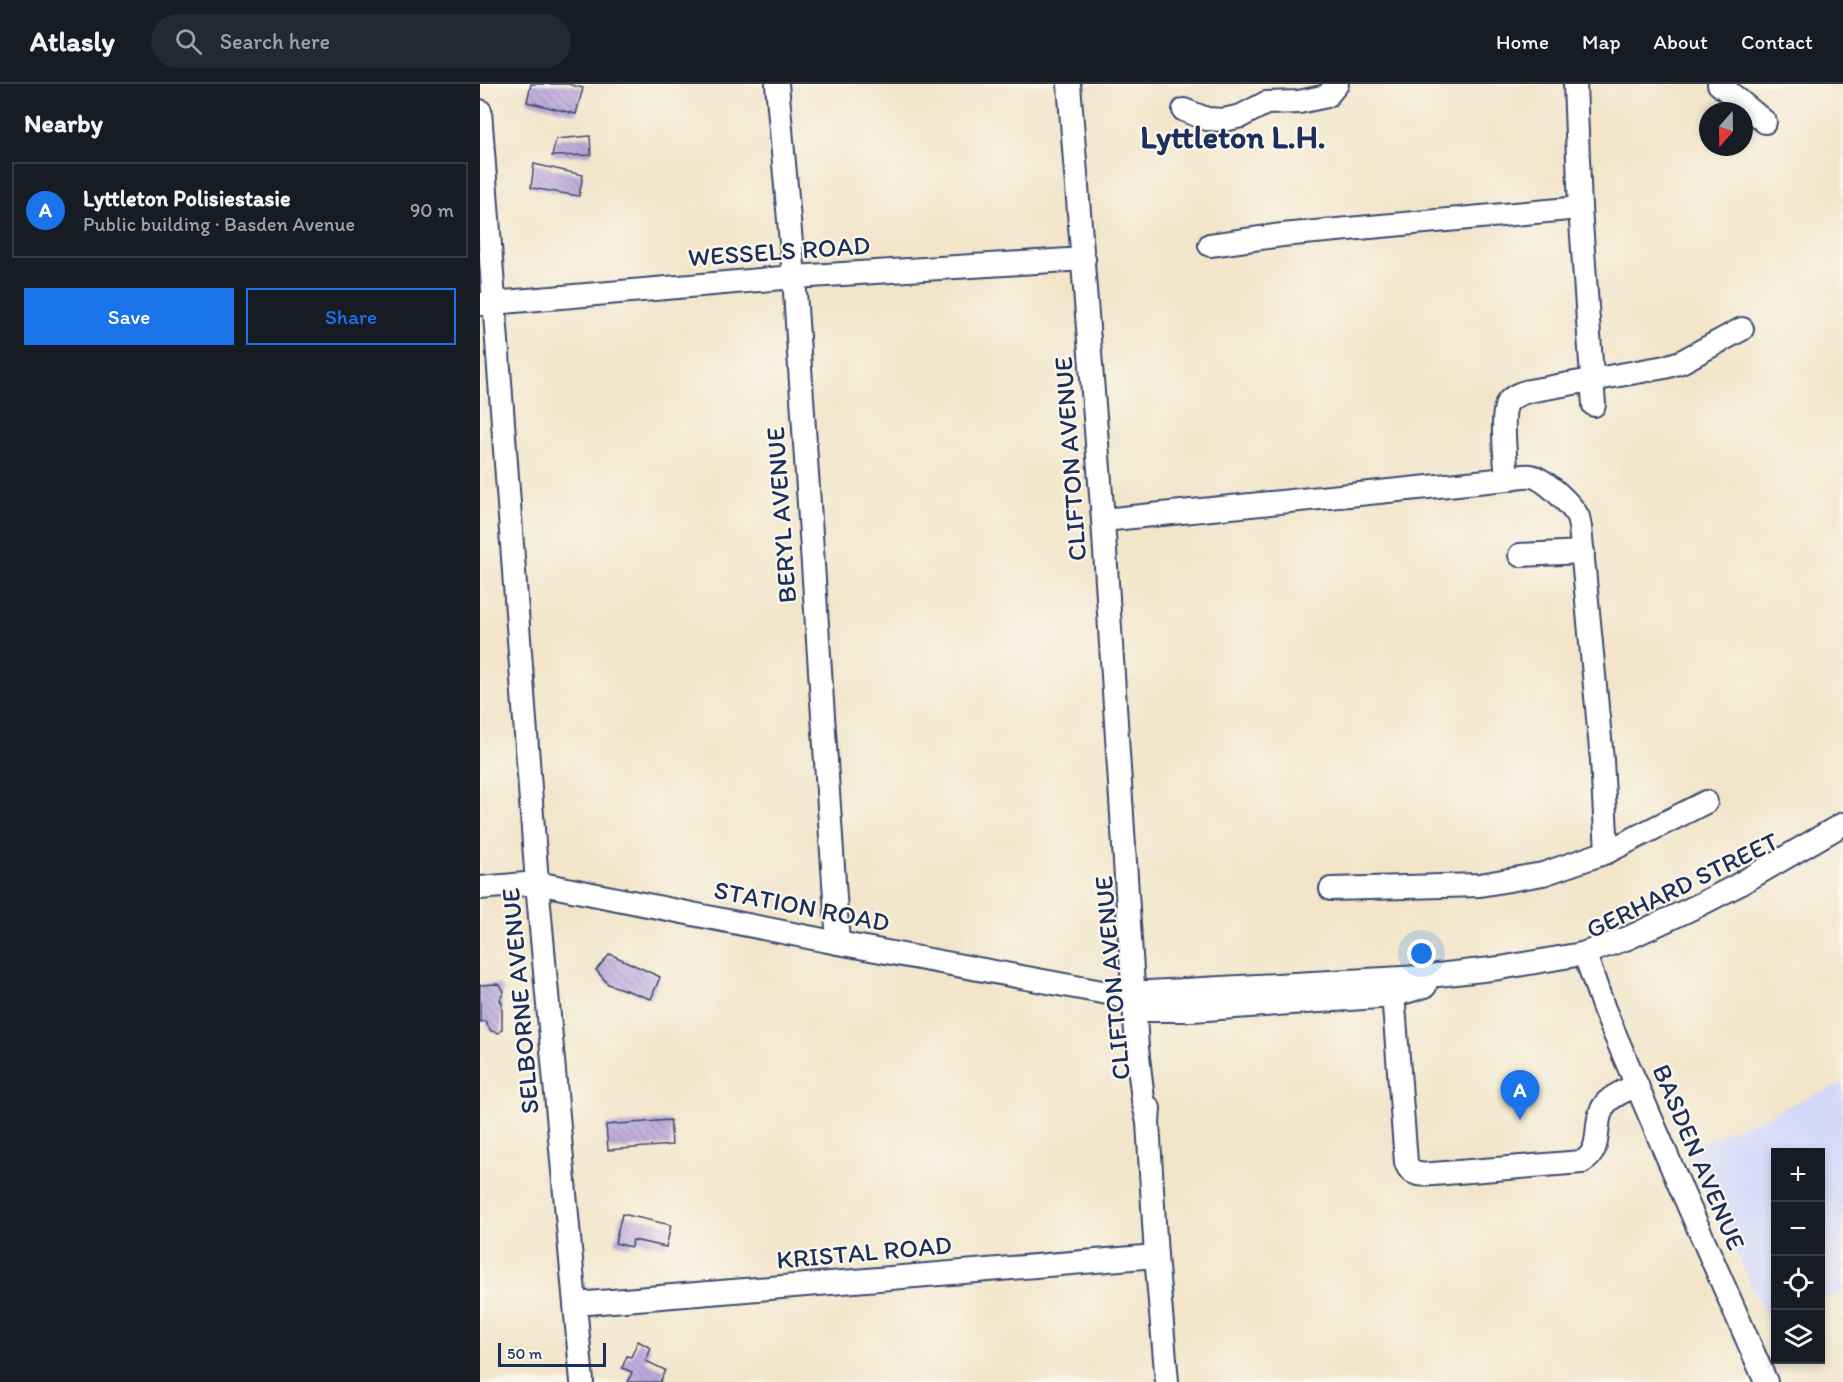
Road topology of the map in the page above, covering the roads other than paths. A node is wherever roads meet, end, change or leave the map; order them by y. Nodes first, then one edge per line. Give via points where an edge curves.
1 (777, 84) edge
2 (1069, 84) edge
3 (1337, 84) edge
4 (1575, 84) edge
5 (1719, 84) edge
6 (1184, 110) dead end
7 (480, 111) edge
8 (1765, 122) dead end
9 (1580, 208) junction
10 (1210, 245) dead end
11 (1084, 259) junction
12 (794, 277) junction
13 (488, 304) edge
14 (1742, 329) dead end
15 (1592, 379) junction
16 (1594, 405) dead end
17 (1507, 479) junction
18 (1103, 520) junction
19 (1583, 552) junction
20 (1520, 555) dead end
21 (1706, 802) dead end
22 (1843, 824) edge
23 (1843, 832) edge
24 (1607, 852) junction
25 (537, 884) junction
26 (480, 888) edge
27 (1331, 889) dead end
28 (838, 943) junction
29 (1585, 959) junction
30 (1392, 987) junction
31 (1135, 998) junction
32 (1637, 1085) junction
33 (1156, 1256) junction
34 (576, 1304) junction
35 (582, 1382) edge
36 (1167, 1382) edge
37 (1766, 1382) edge

1 - 12 street, BERYL AVENUE
2 - 11 street, CLIFTON AVENUE
3 - 6 street via 1327,96 1266,103 1224,120
4 - 9 street
5 - 8 street
7 - 13 street, SELBORNE AVENUE
9 - 10 street
9 - 15 street
11 - 12 street, WESSELS ROAD
11 - 18 street, CLIFTON AVENUE
12 - 13 street, WESSELS ROAD
12 - 28 street, BERYL AVENUE
13 - 25 street, SELBORNE AVENUE
14 - 15 street via 1681,362
15 - 16 street
15 - 17 street via 1529,391 1516,395 1507,404
17 - 18 street
17 - 19 street via 1539,478 1562,498 1578,517
18 - 31 street, CLIFTON AVENUE via 1124,830 1130,852
19 - 20 street
19 - 24 street
21 - 24 street
22 - 29 street, GERHARD STREET via 1700,905
23 - 29 street, GERHARD STREET via 1679,923
24 - 27 street via 1543,874 1480,885
25 - 26 street, STATION ROAD
25 - 28 street, STATION ROAD
25 - 34 street, SELBORNE AVENUE
28 - 31 street, STATION ROAD
29 - 30 street, GERHARD STREET via 1503,978
29 - 32 street, BASDEN AVENUE
30 - 31 street, GERHARD STREET via 1192,1010
30 - 32 street via 1406,1162 1415,1174 1582,1162 1595,1150 1602,1109 1608,1101
31 - 33 street, CLIFTON AVENUE via 1150,1079 1148,1122
32 - 37 street, BASDEN AVENUE
33 - 34 street, KRISTAL ROAD
33 - 36 street, CLIFTON AVENUE
34 - 35 street, SELBORNE AVENUE

